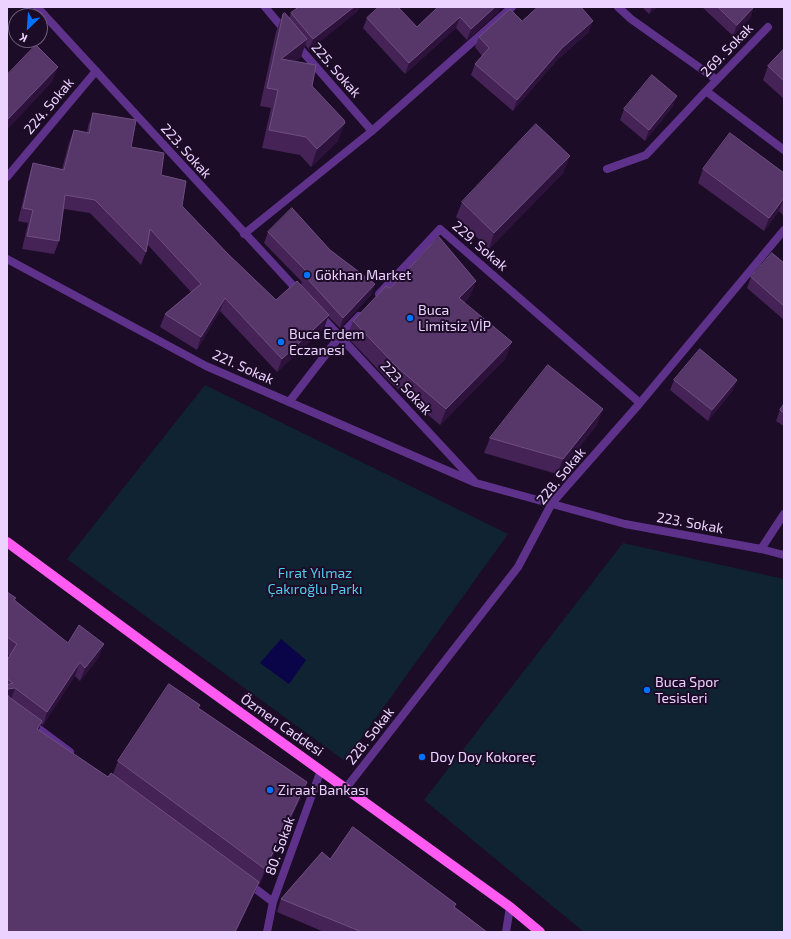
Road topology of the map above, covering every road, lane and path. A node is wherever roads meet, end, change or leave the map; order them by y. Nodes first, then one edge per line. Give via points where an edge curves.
1 (37, 7) edge
2 (265, 7) edge
3 (512, 7) edge
4 (618, 7) edge
5 (768, 27) dead end
6 (96, 71) junction
7 (717, 80) junction
8 (706, 91) junction
9 (372, 131) junction
10 (784, 150) edge
11 (608, 169) dead end
12 (7, 176) edge
13 (784, 230) edge
14 (244, 234) junction
15 (7, 259) edge
16 (303, 296) edge
17 (314, 308) edge
18 (340, 336) junction
19 (289, 402) junction
20 (640, 403) junction
21 (476, 483) junction
22 (552, 503) junction
23 (784, 514) edge
24 (7, 542) edge
25 (761, 549) junction
26 (784, 555) edge
27 (26, 720) edge
28 (77, 757) edge
29 (321, 770) junction
30 (346, 788) junction
31 (242, 878) edge
32 (273, 902) junction
33 (510, 907) junction
34 (267, 932) edge
35 (506, 932) edge
36 (540, 932) edge

1 - 6 street, 223. Sokak
2 - 9 street, 225. Sokak
3 - 9 street
4 - 7 street
5 - 7 street, 269. Sokak
6 - 12 street, 224. Sokak
6 - 14 street, 223. Sokak
7 - 8 street, 269. Sokak
8 - 10 street, 269. Sokak
8 - 11 street via 646,155
9 - 14 street
13 - 20 street, 228. Sokak
14 - 16 street, 223. Sokak
15 - 19 street, 221. Sokak via 206,366
17 - 18 street, 223. Sokak
18 - 19 street, 229. Sokak
18 - 20 street, 229. Sokak via 440,229
18 - 21 street, 223. Sokak
19 - 21 street, 221. Sokak
20 - 22 street, 228. Sokak
21 - 22 street, 223. Sokak
22 - 25 street, 223. Sokak via 625,524
22 - 30 street, 228. Sokak via 518,567
23 - 25 street
24 - 29 main road, Özmen Caddesi
25 - 26 street, 223. Sokak
27 - 28 street
29 - 30 main road, Özmen Caddesi
29 - 32 street, 80. Sokak
30 - 33 main road, Özmen Caddesi
31 - 32 street
32 - 34 street, 80. Sokak
33 - 35 street
33 - 36 main road, Özmen Caddesi

